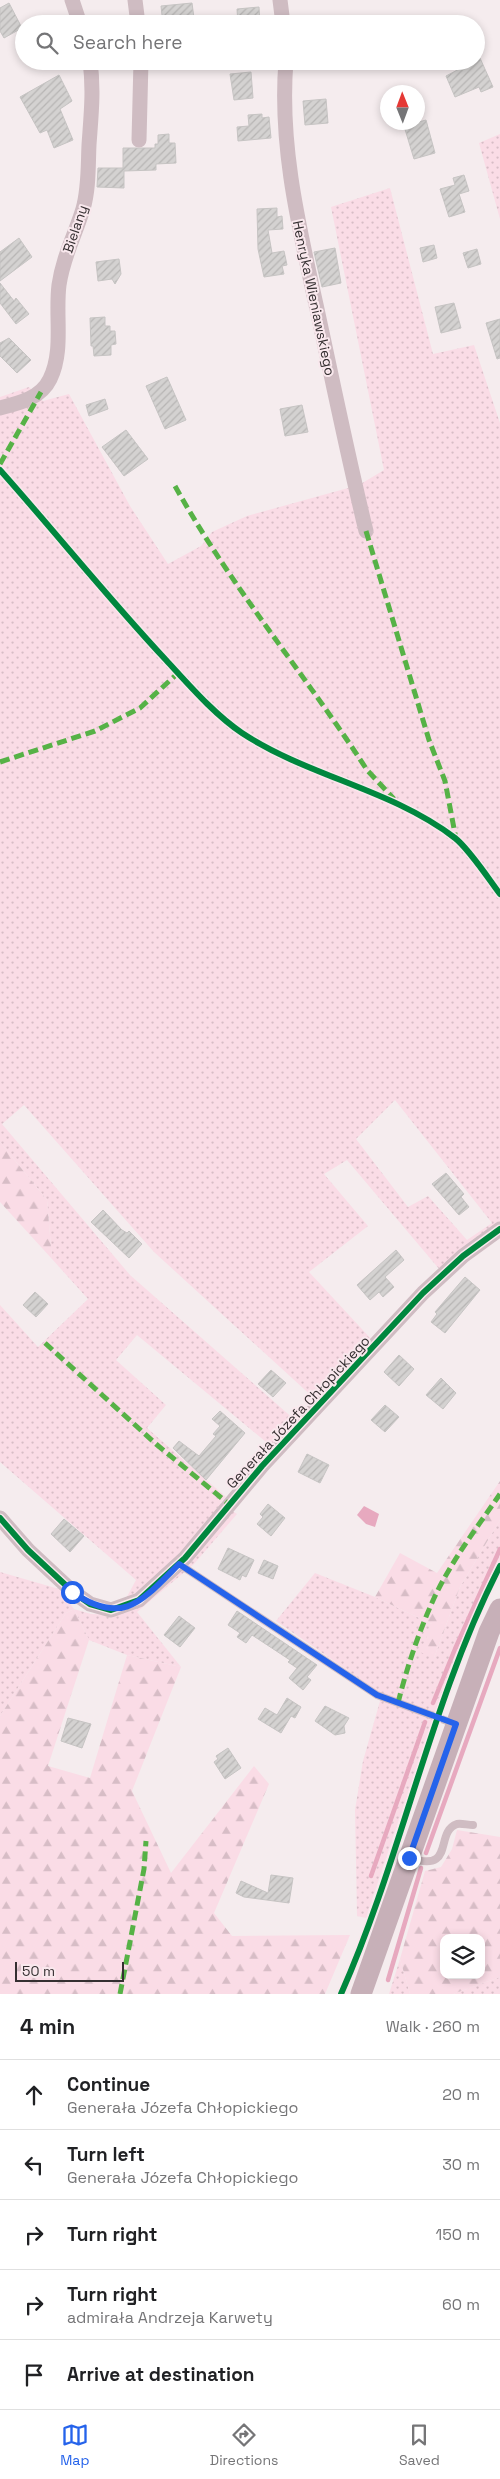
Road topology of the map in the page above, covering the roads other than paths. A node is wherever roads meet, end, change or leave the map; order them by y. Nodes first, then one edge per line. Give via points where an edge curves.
1 (72, 0) edge
2 (135, 0) edge
3 (280, 0) edge
4 (77, 15) edge
5 (137, 15) edge
6 (282, 15) edge
7 (91, 70) edge
8 (141, 70) edge
9 (285, 70) edge
10 (140, 140) dead end
11 (0, 408) edge
12 (366, 531) dead end
13 (500, 1229) edge
14 (0, 1518) edge
15 (179, 1564) junction
16 (500, 1608) edge
17 (456, 1724) junction
18 (473, 1825) dead end
19 (409, 1858) junction
20 (364, 1993) edge

1 - 4 street
2 - 5 street
3 - 6 street
7 - 11 street, Bielany via 94,93 88,189 67,250 59,286 57,360 41,392 20,403
8 - 10 street
9 - 12 street, Henryka Wieniawskiego via 285,119 294,202
13 - 15 street, Generała Józefa Chłopickiego via 462,1256 423,1293 262,1466
14 - 15 street, Generała Józefa Chłopickiego via 72,1592 98,1607 111,1610 139,1600
15 - 17 lane via 377,1695
16 - 17 main road
17 - 19 main road
18 - 19 lane via 458,1824 451,1828 436,1859 422,1862
19 - 20 main road

